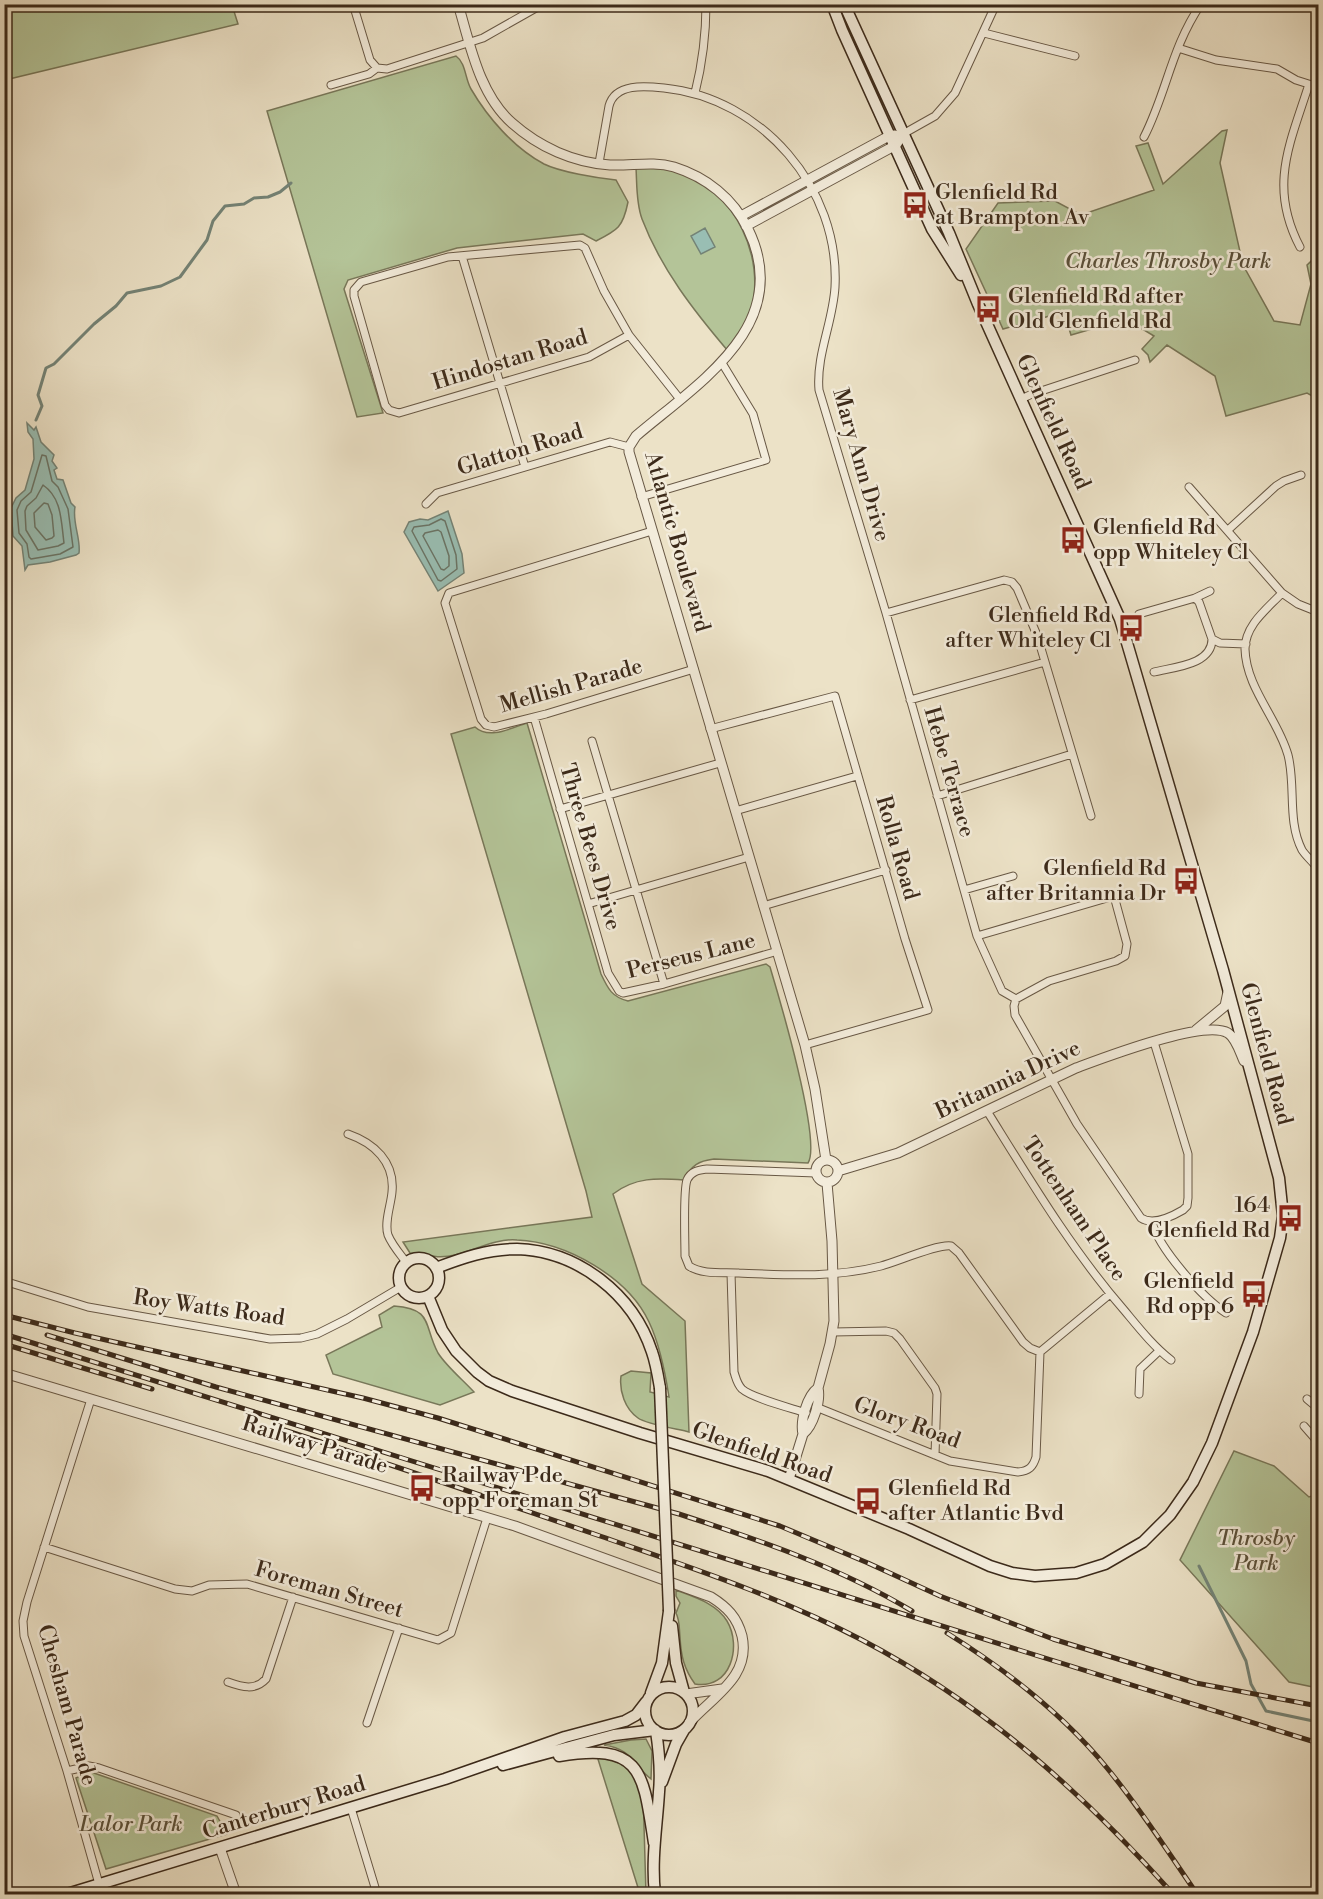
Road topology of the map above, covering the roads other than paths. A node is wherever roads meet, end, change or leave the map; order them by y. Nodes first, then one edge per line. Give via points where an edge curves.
1 (354, 4) edge
2 (458, 4) edge
3 (543, 4) edge
4 (706, 4) edge
5 (832, 4) edge
6 (844, 4) edge
7 (996, 4) edge
8 (1201, 4) edge
9 (984, 33) junction
10 (469, 42) junction
11 (1178, 48) junction
12 (1075, 56) dead end
13 (377, 68) junction
14 (1309, 84) junction
15 (331, 86) dead end
16 (1318, 87) edge
17 (695, 93) junction
18 (903, 134) junction
19 (1144, 137) dead end
20 (891, 141) junction
21 (599, 164) junction
22 (808, 180) junction
23 (813, 190) junction
24 (741, 216) junction
25 (746, 226) junction
26 (1300, 246) dead end
27 (462, 256) junction
28 (971, 290) junction
29 (629, 335) junction
30 (1135, 360) dead end
31 (722, 363) junction
32 (500, 384) junction
33 (680, 398) junction
34 (1021, 399) junction
35 (629, 447) junction
36 (525, 467) junction
37 (1300, 476) dead end
38 (1189, 487) dead end
39 (642, 497) junction
40 (426, 504) dead end
41 (1228, 530) junction
42 (652, 531) junction
43 (1210, 591) dead end
44 (1281, 593) junction
45 (1195, 598) junction
46 (1318, 612) edge
47 (886, 613) junction
48 (1140, 614) dead end
49 (1212, 639) junction
50 (1246, 644) junction
51 (1045, 662) junction
52 (694, 669) junction
53 (1154, 672) dead end
54 (910, 700) junction
55 (534, 717) junction
56 (710, 729) junction
57 (592, 741) dead end
58 (1072, 754) junction
59 (720, 764) junction
60 (858, 776) junction
61 (609, 796) junction
62 (937, 796) junction
63 (560, 809) junction
64 (735, 811) junction
65 (1090, 816) dead end
66 (748, 857) junction
67 (1314, 864) dead end
68 (886, 870) junction
69 (1012, 876) dead end
70 (964, 890) junction
71 (637, 891) junction
72 (588, 904) junction
73 (763, 906) junction
74 (977, 936) junction
75 (778, 951) junction
76 (664, 984) junction
77 (616, 986) joint
78 (1228, 990) junction
79 (1016, 999) junction
80 (1196, 1030) junction
81 (1155, 1042) junction
82 (805, 1045) junction
83 (1052, 1080) junction
84 (1256, 1089) junction
85 (987, 1111) junction
86 (348, 1134) dead end
87 (826, 1160) junction
88 (838, 1171) junction
89 (816, 1173) junction
90 (827, 1183) junction
91 (1152, 1222) junction
92 (406, 1262) junction
93 (436, 1268) junction
94 (731, 1273) junction
95 (833, 1274) junction
96 (4, 1281) edge
97 (401, 1287) junction
98 (1110, 1294) junction
99 (428, 1296) junction
100 (1226, 1313) dead end
101 (833, 1332) junction
102 (1159, 1351) junction
103 (1040, 1352) junction
104 (1171, 1360) dead end
105 (4, 1373) edge
106 (818, 1388) junction
107 (1139, 1394) dead end
108 (91, 1398) junction
109 (1307, 1399) dead end
110 (1318, 1405) edge
111 (816, 1407) junction
112 (806, 1413) junction
113 (1304, 1426) dead end
114 (803, 1434) junction
115 (1318, 1442) edge
116 (935, 1455) junction
117 (789, 1479) junction
118 (488, 1518) junction
119 (44, 1547) junction
120 (293, 1597) junction
121 (669, 1613) junction
122 (399, 1628) junction
123 (228, 1682) dead end
124 (724, 1689) junction
125 (685, 1693) junction
126 (648, 1699) junction
127 (367, 1723) dead end
128 (688, 1725) junction
129 (655, 1731) junction
130 (514, 1763) junction
131 (67, 1771) junction
132 (445, 1779) junction
133 (659, 1790) junction
134 (351, 1808) junction
135 (236, 1815) dead end
136 (654, 1844) junction
137 (220, 1848) junction
138 (99, 1884) junction
139 (67, 1894) edge
140 (236, 1894) edge
141 (377, 1894) edge
142 (656, 1894) edge

1 - 13 street via 370,60
2 - 10 street, Atlantic Boulevard
3 - 10 street
4 - 17 street
5 - 20 main road, Glenfield Road
6 - 18 main road, Glenfield Road
7 - 9 street
8 - 11 street
9 - 12 street
9 - 18 street via 955,93 944,107 924,124
10 - 13 street via 387,69
10 - 21 street, Atlantic Boulevard via 483,82 510,122 549,148
11 - 14 street via 1215,60 1277,69
11 - 19 street
13 - 15 street
14 - 16 street
14 - 26 street via 1288,147 1282,188 1287,217
17 - 21 street, Mary Ann Drive via 644,87 615,93
17 - 22 street, Mary Ann Drive via 757,125 788,153
18 - 20 street
18 - 28 main road, Glenfield Road
20 - 22 street
20 - 23 street
20 - 28 main road, Glenfield Road via 932,229
21 - 24 street, Atlantic Boulevard via 652,163 684,171 717,190
22 - 23 street, Mary Ann Drive
22 - 24 street
23 - 25 street
23 - 47 street, Mary Ann Drive via 832,242 835,276 832,311 818,374 819,390
24 - 25 street, Atlantic Boulevard
25 - 31 street, Atlantic Boulevard via 759,263 756,302 748,327
27 - 29 street via 580,245
27 - 32 street
27 - 32 street, Hindostan Road via 362,282 354,290 386,405 399,413
28 - 34 main road, Glenfield Road
29 - 32 street, Hindostan Road via 589,357
29 - 33 street
30 - 34 street
31 - 33 street, Atlantic Boulevard
31 - 39 street via 753,414 766,460
32 - 36 street
33 - 35 street, Atlantic Boulevard via 636,436
34 - 78 main road, Glenfield Road via 1120,619
35 - 36 street, Glatton Road via 610,442
35 - 39 street, Atlantic Boulevard
36 - 40 street, Glatton Road via 437,493
37 - 41 street via 1276,486
38 - 41 street
39 - 42 street, Atlantic Boulevard
41 - 44 street
42 - 52 street, Atlantic Boulevard
42 - 55 street, Mellish Parade via 446,597 481,719 494,727
43 - 45 street
44 - 46 street
44 - 50 street via 1256,620
45 - 48 street
45 - 49 street
47 - 51 street via 1004,580 1012,582
47 - 54 street, Hebe Terrace
49 - 50 street
49 - 53 street via 1203,658
50 - 67 street via 1259,696 1288,756 1293,810 1302,850
51 - 54 street
51 - 58 street
52 - 55 street, Mellish Parade
52 - 56 street, Atlantic Boulevard
54 - 62 street, Hebe Terrace
55 - 63 street, Three Bees Drive
56 - 59 street, Atlantic Boulevard
56 - 60 street, Rolla Road via 835,696
57 - 61 street
58 - 62 street
58 - 65 street
59 - 61 street
59 - 64 street, Atlantic Boulevard
60 - 64 street
60 - 68 street, Rolla Road
61 - 63 street
61 - 71 street
62 - 70 street, Hebe Terrace
63 - 72 street, Three Bees Drive
64 - 66 street, Atlantic Boulevard
66 - 71 street
66 - 73 street, Atlantic Boulevard
68 - 73 street
68 - 82 street, Rolla Road via 928,1010
69 - 70 street
70 - 74 street, Hebe Terrace
71 - 72 street
71 - 76 street
72 - 77 street, Three Bees Drive via 608,973
73 - 75 street, Atlantic Boulevard
74 - 79 street, Hebe Terrace via 1002,991
74 - 79 street via 1114,896 1127,944 1125,956 1049,981
75 - 76 street, Perseus Lane
75 - 82 street, Atlantic Boulevard
76 - 77 street, Perseus Lane via 623,993
78 - 80 street, Britannia Drive via 1225,1006
78 - 84 main road, Glenfield Road
79 - 83 street via 1015,1015
80 - 81 street, Britannia Drive
80 - 84 street, Britannia Drive via 1225,1031 1232,1036
81 - 83 street, Britannia Drive via 1101,1058
81 - 91 street via 1188,1154 1188,1198 1183,1210
82 - 87 street, Atlantic Boulevard
83 - 85 street, Britannia Drive
83 - 91 street via 1122,1192 1141,1218
84 - 117 main road, Glenfield Road via 1282,1197 1276,1255 1253,1332 1212,1443 1170,1515 1143,1542 1105,1564 1076,1573 1018,1574 971,1558
85 - 88 street, Britannia Drive via 898,1153
85 - 98 street, Tottenham Place via 1056,1221
86 - 92 street via 372,1145 388,1166 392,1193 388,1233
87 - 88 street via 835,1163
87 - 89 street via 819,1164
88 - 90 street via 835,1179
89 - 90 street
89 - 94 street via 707,1169 690,1175 686,1186 686,1261 694,1269
90 - 95 street
91 - 100 street via 1161,1244
92 - 93 main road via 421,1258
92 - 97 main road via 399,1276
93 - 99 main road via 438,1284
93 - 121 main road, Glenfield Road, bridge via 482,1252 516,1249 546,1254 579,1266 611,1288 637,1319 653,1353 660,1388
94 - 95 street
94 - 112 street via 736,1381 752,1395
95 - 101 street
95 - 103 street via 882,1266 951,1246 1023,1342
96 - 97 street, Roy Watts Road via 88,1307 270,1340 317,1334
97 - 99 main road via 413,1297
98 - 102 street, Tottenham Place
98 - 103 street
99 - 117 main road, Glenfield Road via 456,1352 489,1380 512,1391
101 - 106 street
101 - 116 street via 886,1331 900,1339 937,1394
102 - 104 street, Tottenham Place
102 - 107 street via 1140,1369
103 - 116 street, Glory Road via 1036,1457 1027,1471 950,1461
105 - 108 street, Railway Parade
106 - 111 street
106 - 112 street via 812,1392
108 - 118 street, Railway Parade
108 - 119 street, Chesham Parade
109 - 110 street
111 - 114 street via 809,1429
111 - 116 street, Glory Road
112 - 114 street
113 - 115 street
114 - 117 street
118 - 122 street, Foreman Street via 451,1634 438,1640
118 - 124 street, Railway Parade via 686,1587 723,1605 739,1626 744,1648 740,1668
119 - 120 street, Foreman Street via 175,1589 247,1584
119 - 131 street, Chesham Parade via 27,1602 24,1636
120 - 122 street, Foreman Street
120 - 123 street via 266,1679 252,1688
121 - 125 main road, Glenfield Road via 676,1664
121 - 126 main road, Glenfield Road via 662,1663
122 - 127 street
124 - 125 street
124 - 128 street, Railway Parade
125 - 126 main road via 664,1687
125 - 128 main road via 693,1710
126 - 129 main road via 646,1720
126 - 132 main road, Canterbury Road via 636,1715 625,1721 565,1737
128 - 129 main road via 674,1734
128 - 133 main road via 676,1744
129 - 130 main road, Canterbury Road via 614,1735
129 - 133 main road
130 - 132 main road, Canterbury Road
130 - 136 main road via 595,1751 622,1758 643,1784
131 - 135 street via 99,1768
131 - 138 street, Chesham Parade
132 - 134 main road, Canterbury Road
133 - 136 main road
134 - 137 main road, Canterbury Road
134 - 141 street
136 - 142 main road
137 - 138 main road, Canterbury Road
137 - 140 street
138 - 139 main road, Canterbury Road

